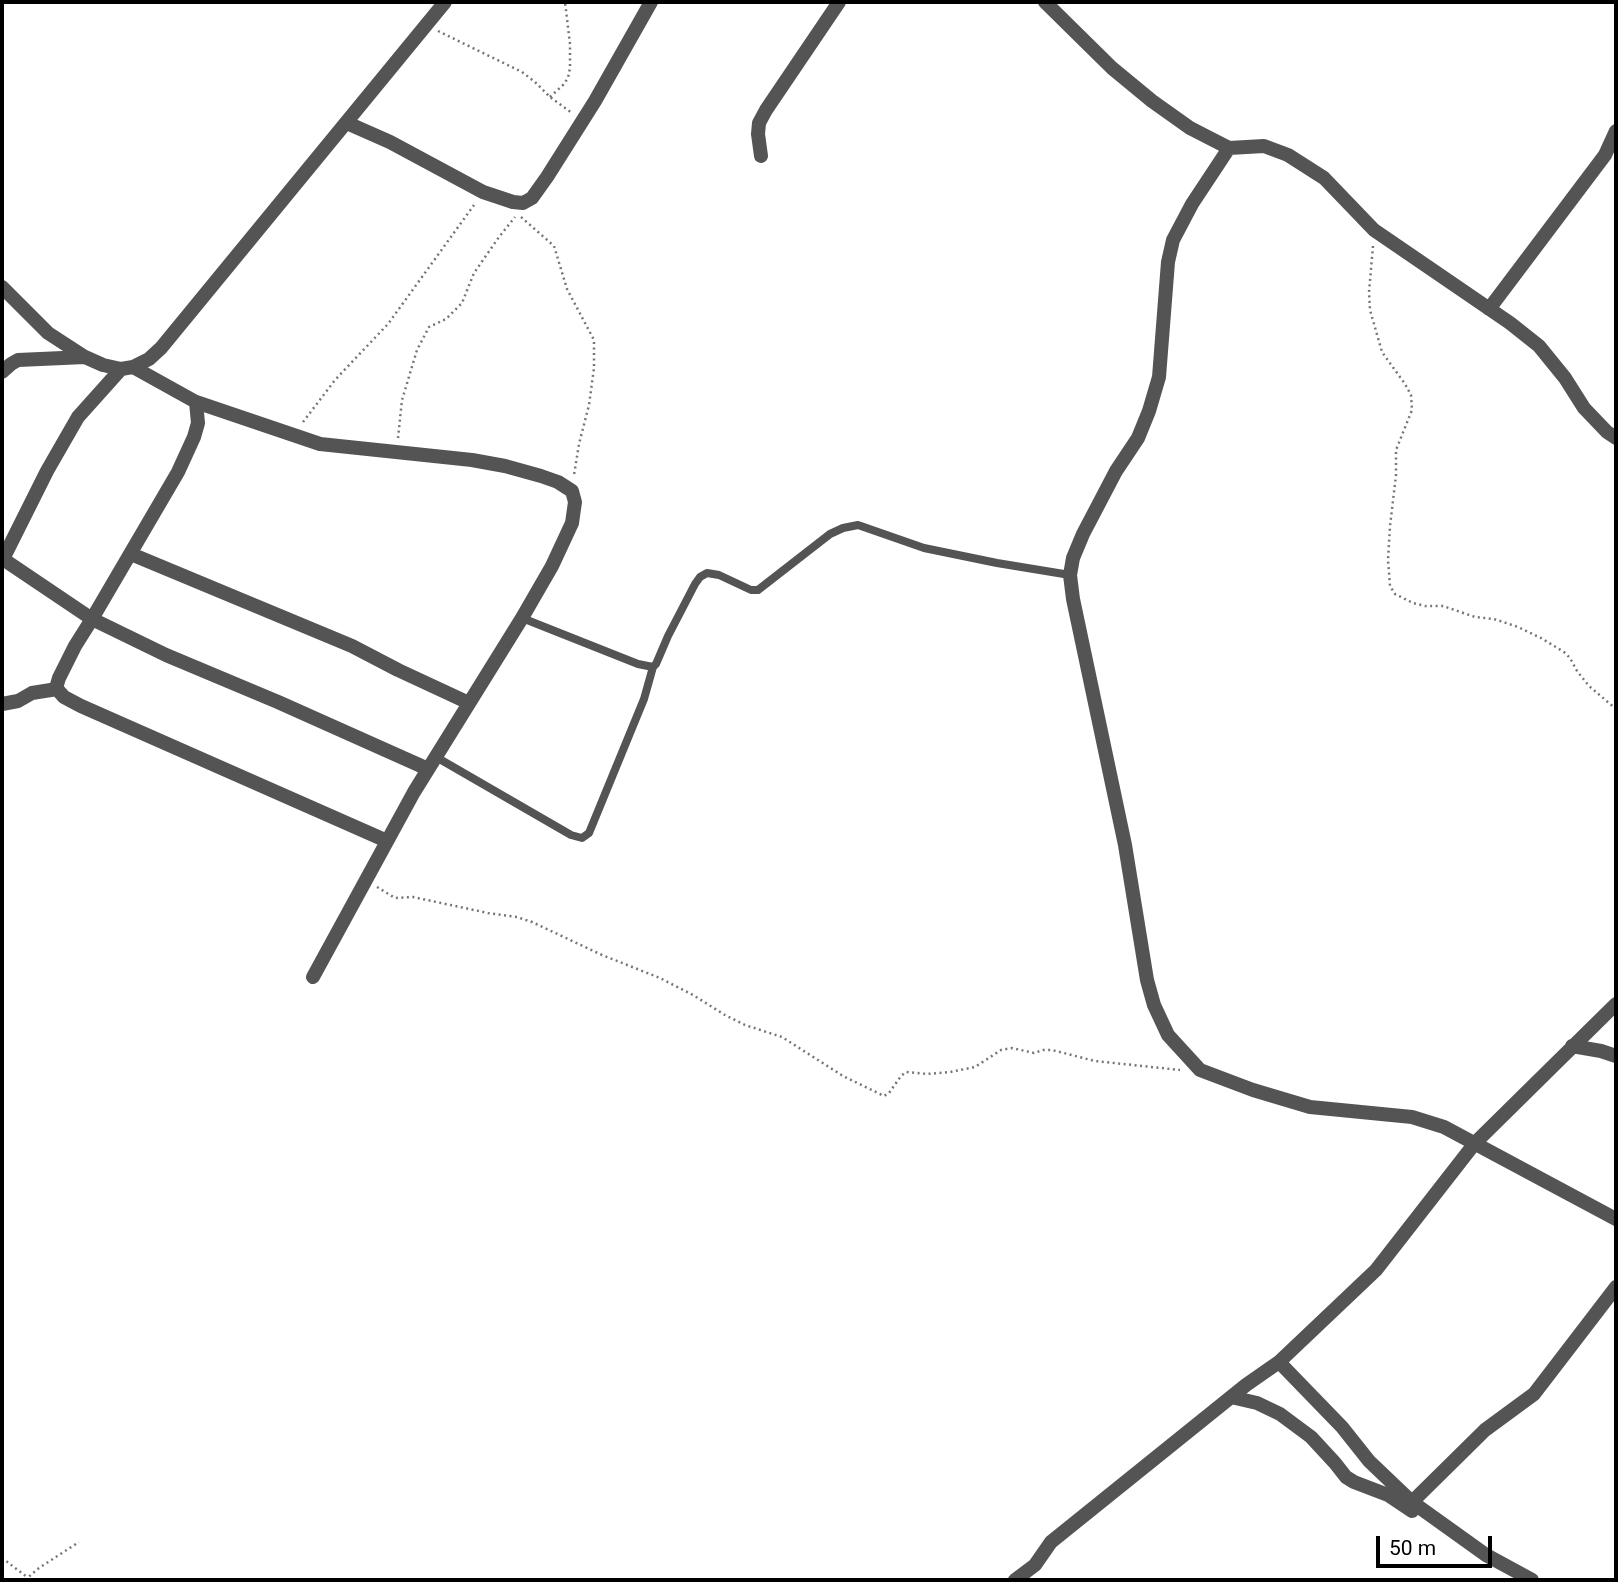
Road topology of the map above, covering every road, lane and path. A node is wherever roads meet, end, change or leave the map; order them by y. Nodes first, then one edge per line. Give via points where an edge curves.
1 (444, 2) edge
2 (565, 2) edge
3 (651, 2) edge
4 (839, 2) edge
5 (1045, 2) edge
6 (426, 25) junction
7 (550, 97) junction
8 (582, 121) junction
9 (347, 123) junction
10 (1616, 131) edge
11 (1229, 148) junction
12 (761, 156) dead end
13 (483, 192) junction
14 (1374, 230) junction
15 (2, 288) edge
16 (1489, 309) junction
17 (85, 357) junction
18 (127, 368) junction
19 (2, 372) edge
20 (196, 401) junction
21 (292, 435) junction
22 (1616, 438) edge
23 (397, 452) junction
24 (572, 491) junction
25 (131, 554) junction
26 (2, 560) edge
27 (1070, 575) junction
28 (522, 618) junction
29 (92, 619) junction
30 (653, 667) junction
31 (57, 689) junction
32 (469, 703) junction
33 (2, 704) edge
34 (1616, 709) edge
35 (432, 763) junction
36 (387, 841) junction
37 (369, 876) junction
38 (313, 977) dead end
39 (1616, 1004) edge
40 (1573, 1046) junction
41 (1616, 1056) edge
42 (1200, 1070) junction
43 (1475, 1143) junction
44 (1616, 1219) edge
45 (1616, 1287) edge
46 (1279, 1362) junction
47 (1231, 1397) junction
48 (1412, 1502) junction
49 (79, 1542) dead end
50 (1486, 1555) junction
51 (2, 1558) edge
52 (27, 1579) edge
53 (1015, 1580) edge
54 (1531, 1580) edge

1 - 6 street
2 - 7 path via 570,68 568,78
3 - 8 street
4 - 12 street via 759,123
5 - 11 street via 1152,101
6 - 7 path via 522,72
6 - 9 street
7 - 8 path
8 - 13 street via 532,198 513,202
9 - 13 street
9 - 18 street via 161,348
10 - 16 street via 1605,155
11 - 14 street via 1264,146 1288,155 1324,178
11 - 27 street via 1173,240 1159,377 1149,411 1083,534
13 - 21 path via 388,324
14 - 16 street
14 - 34 path via 1370,310 1382,352 1405,384 1412,410 1396,450 1390,586 1413,603 1494,618 1541,638 1564,652 1589,686
15 - 17 street via 48,333
16 - 22 street via 1539,346 1584,408
17 - 18 street
17 - 19 street via 18,360
18 - 20 street
18 - 26 street via 78,417
20 - 21 street
20 - 25 street via 194,438
21 - 23 street via 320,444
23 - 24 street via 505,466 558,482
23 - 24 path via 402,400 417,350 429,327 446,319 462,303 474,273 517,214 554,246 567,289 594,340 589,405
24 - 28 street via 572,523
25 - 29 street
25 - 32 street via 352,646
26 - 29 street
27 - 30 lane via 924,548 858,525 843,528 758,590 719,575 700,577
27 - 42 street via 1125,845 1147,980 1168,1035
28 - 30 lane
28 - 32 street
29 - 31 street
29 - 35 street via 278,702
30 - 35 lane via 590,833 582,838
31 - 33 street
31 - 36 street via 81,706
32 - 35 street
35 - 36 street
36 - 37 street
37 - 38 street
37 - 42 path via 395,898 413,897 532,922 660,978 745,1026 782,1037 884,1096 906,1072 927,1074 975,1067 1012,1048
39 - 40 street
40 - 41 street
40 - 43 street
42 - 43 street via 1310,1107 1412,1117
43 - 44 street
43 - 46 street via 1376,1270
45 - 48 street via 1534,1394 1485,1430
46 - 47 street
46 - 48 street
47 - 50 street via 1280,1414 1311,1437 1346,1477 1388,1495 1452,1539
47 - 53 street via 1051,1542 1035,1565
48 - 50 street
49 - 52 path
50 - 54 street
51 - 52 path

